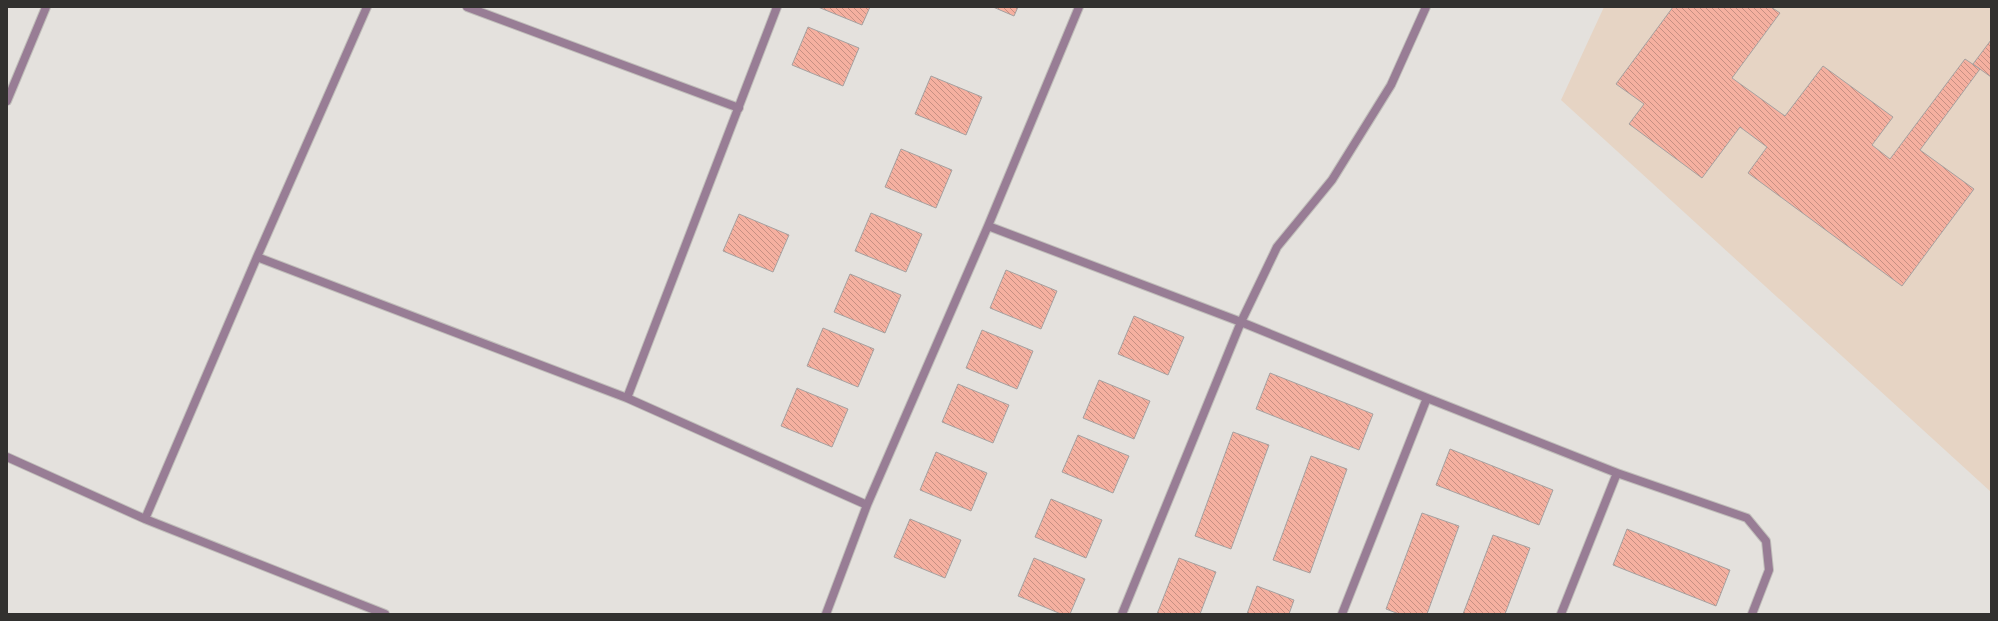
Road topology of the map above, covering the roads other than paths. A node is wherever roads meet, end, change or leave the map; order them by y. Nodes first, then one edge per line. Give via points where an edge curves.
1 (46, 7) edge
2 (367, 7) edge
3 (467, 7) edge
4 (777, 7) edge
5 (1079, 7) edge
6 (1426, 7) edge
7 (7, 101) edge
8 (739, 108) junction
9 (988, 226) junction
10 (257, 257) junction
11 (1241, 322) junction
12 (627, 398) junction
13 (1427, 398) junction
14 (7, 457) edge
15 (1617, 473) junction
16 (867, 505) junction
17 (145, 519) junction
18 (385, 614) edge
19 (826, 614) edge
20 (1122, 614) edge
21 (1342, 614) edge
22 (1561, 614) edge
23 (1752, 614) edge

1 - 7 street
2 - 10 street
3 - 8 street
4 - 8 street
5 - 9 street
6 - 11 street via 1391,85 1332,180 1277,247
8 - 12 street
9 - 11 street
9 - 16 street
10 - 12 street
10 - 17 street
11 - 13 street
11 - 20 street
12 - 16 street
13 - 15 street
13 - 21 street
14 - 17 street
15 - 22 street
15 - 23 street via 1747,518 1766,541 1770,570
16 - 19 street
17 - 18 street

